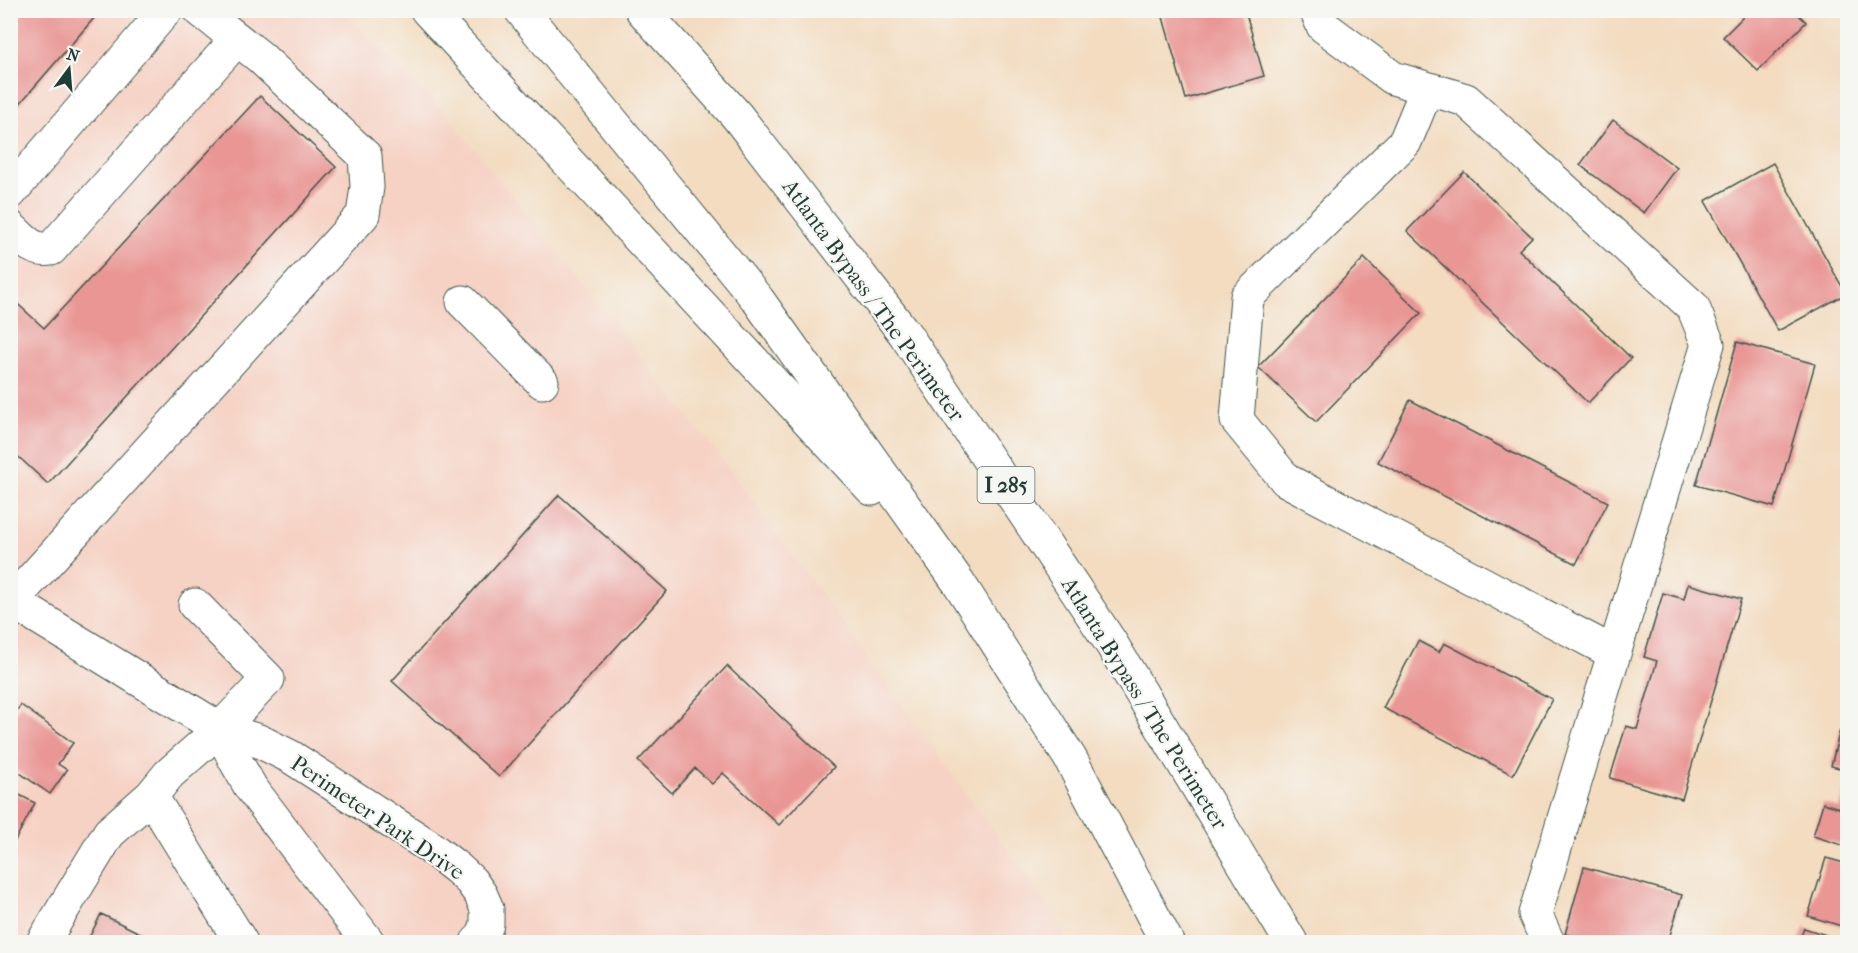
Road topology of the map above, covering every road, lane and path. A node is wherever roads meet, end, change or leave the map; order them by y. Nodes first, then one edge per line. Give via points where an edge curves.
1 (166, 10) edge
2 (200, 10) edge
3 (427, 10) edge
4 (521, 10) edge
5 (642, 10) edge
6 (657, 10) edge
7 (1316, 10) edge
8 (237, 39) junction
9 (683, 55) junction
10 (1427, 89) junction
11 (10, 193) edge
12 (10, 227) edge
13 (463, 302) dead end
14 (542, 382) dead end
15 (959, 583) junction
16 (11, 601) edge
17 (195, 605) dead end
18 (1614, 653) junction
19 (220, 729) junction
20 (151, 796) junction
21 (43, 942) edge
22 (241, 942) edge
23 (368, 942) edge
24 (477, 942) edge
25 (1167, 942) edge
26 (1291, 942) edge
27 (1548, 942) edge

1 - 11 main road
2 - 8 main road
3 - 15 main road
4 - 15 main road via 758,300
5 - 9 main road, Atlanta Bypass / The Perimeter / I 285
6 - 9 main road
7 - 10 main road via 1323,26 1393,78
8 - 12 main road via 51,249 33,248
8 - 16 main road via 365,156 367,187 363,215
9 - 26 main road, Atlanta Bypass / The Perimeter / I 285 via 737,116 905,334 1112,643
10 - 18 main road via 1466,100 1693,307 1708,344
10 - 18 main road via 1405,142 1247,297 1237,420 1286,480
13 - 14 main road
15 - 25 main road via 1070,758
16 - 19 main road, Perimeter Park Drive
17 - 19 main road via 268,679
18 - 27 main road via 1535,914
19 - 20 main road via 169,774
19 - 23 main road via 251,788
19 - 24 main road, Perimeter Park Drive via 259,741 291,757 457,868 471,881 487,909 487,924
20 - 21 main road via 109,833
20 - 22 main road

